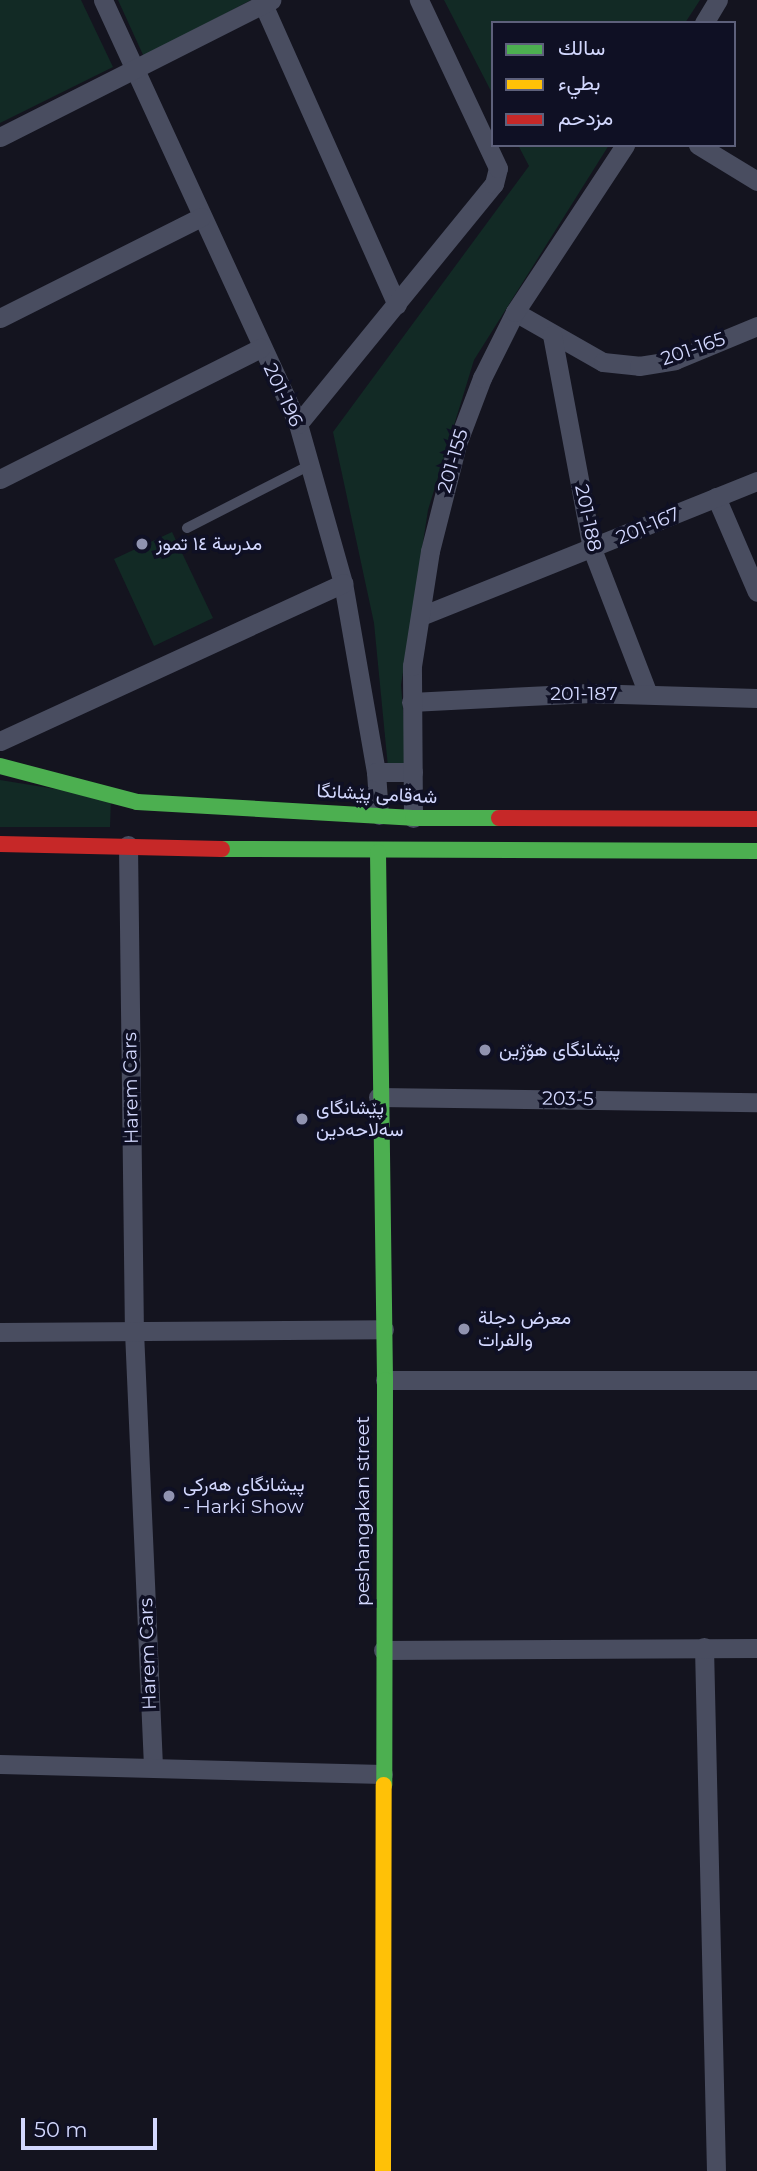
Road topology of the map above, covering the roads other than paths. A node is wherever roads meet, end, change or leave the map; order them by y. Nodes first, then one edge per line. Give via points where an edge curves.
1 (103, 0) edge
2 (419, 0) edge
3 (718, 0) edge
4 (267, 2) edge
5 (705, 21) edge
6 (136, 71) junction
7 (0, 137) edge
8 (624, 147) edge
9 (701, 147) edge
10 (756, 183) edge
11 (201, 217) junction
12 (397, 305) junction
13 (515, 312) junction
14 (0, 318) edge
15 (757, 326) edge
16 (552, 335) junction
17 (261, 348) junction
18 (298, 424) junction
19 (310, 465) junction
20 (0, 479) edge
21 (757, 481) edge
22 (716, 497) junction
23 (187, 528) dead end
24 (592, 549) junction
25 (343, 583) junction
26 (757, 592) edge
27 (421, 616) junction
28 (649, 694) junction
29 (757, 698) edge
30 (411, 702) junction
31 (0, 742) edge
32 (5, 767) edge
33 (376, 772) junction
34 (413, 772) junction
35 (137, 802) junction
36 (379, 815) junction
37 (413, 818) junction
38 (757, 819) edge
39 (0, 844) edge
40 (128, 845) junction
41 (757, 851) edge
42 (378, 852) junction
43 (379, 1097) junction
44 (757, 1102) edge
45 (384, 1329) junction
46 (134, 1331) junction
47 (0, 1332) edge
48 (385, 1380) junction
49 (757, 1380) edge
50 (704, 1647) junction
51 (757, 1648) edge
52 (383, 1650) junction
53 (0, 1764) edge
54 (153, 1768) junction
55 (383, 1774) junction
56 (383, 2171) edge
57 (716, 2171) edge

1 - 6 street, 201-196
2 - 12 street via 498,168 495,184
3 - 5 street
4 - 6 street
4 - 12 street
6 - 7 street
6 - 11 street, 201-196
8 - 13 street, 201-155
9 - 10 street
11 - 14 street
11 - 17 street, 201-196
12 - 18 street
13 - 16 street, 201-165
13 - 27 street, 201-155 via 457,444 433,539
15 - 16 street, 201-165 via 674,360 639,366 603,362
16 - 24 street, 201-188
17 - 18 street, 201-196
17 - 20 street
18 - 19 street, 201-196
19 - 23 lane
19 - 25 street, 201-196
21 - 22 street, 201-167
22 - 24 street, 201-167
22 - 26 street
24 - 27 street, 201-167
24 - 28 street, 201-188
25 - 31 street
25 - 33 street, 201-196
27 - 30 street, 201-155
28 - 29 street, 201-187
28 - 30 street, 201-187 via 554,693
30 - 34 street, 201-155
31 - 32 street
32 - 35 main road, شەقامی پێشانگا
33 - 34 street
33 - 36 street, 201-196
34 - 37 street, 201-155
35 - 36 main road, شەقامی پێشانگا
35 - 40 main road
36 - 37 main road, شەقامی پێشانگا
37 - 38 main road, شەقامی پێشانگا
39 - 40 main road
40 - 42 main road
40 - 46 street, Harem Cars
41 - 42 main road
42 - 43 main road, peshangakan street
43 - 44 street, 203-5
43 - 45 main road, peshangakan street
45 - 46 street
45 - 48 main road, peshangakan street
46 - 47 street
46 - 54 street, Harem Cars
48 - 49 street
48 - 52 main road, peshangakan street
50 - 51 street
50 - 52 street
50 - 57 street
52 - 55 main road, peshangakan street
53 - 54 street
54 - 55 street
55 - 56 main road, peshangakan street

